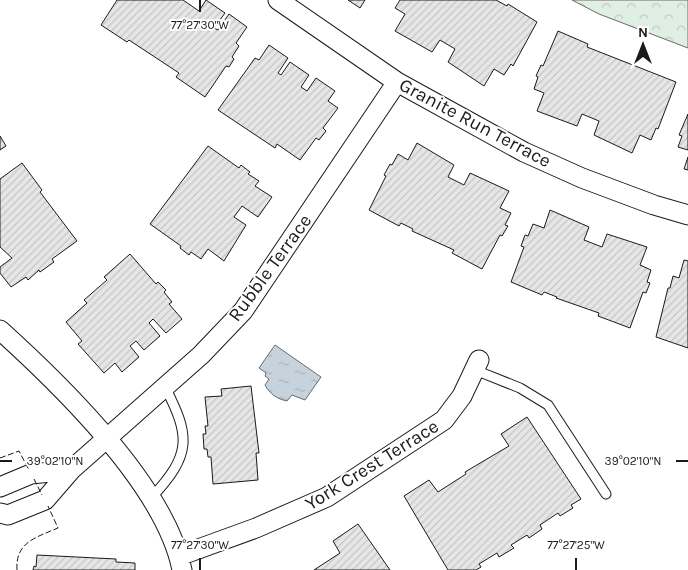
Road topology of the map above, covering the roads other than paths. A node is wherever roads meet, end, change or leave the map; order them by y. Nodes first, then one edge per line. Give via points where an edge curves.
1 (278, 0) edge
2 (397, 82) junction
3 (688, 215) edge
4 (0, 330) edge
5 (477, 365) joint
6 (165, 388) junction
7 (107, 439) junction
8 (71, 470) junction
9 (0, 487) edge
10 (606, 494) dead end
11 (152, 497) junction
12 (0, 514) edge
13 (180, 563) edge

1 - 2 street, Granite Run Terrace
2 - 3 street, Granite Run Terrace via 549,163 654,205
2 - 6 street, Rubble Terrace via 243,311 202,355
4 - 7 street via 32,359
5 - 10 lane via 548,405
5 - 13 street, York Crest Terrace via 462,396 444,420 327,497
6 - 7 street, Rubble Terrace
6 - 11 lane via 182,423 183,449 169,479
7 - 8 street, Rubble Terrace
7 - 11 street
8 - 9 street via 31,474
8 - 12 street, Rubble Terrace via 45,500 8,515
11 - 13 street

